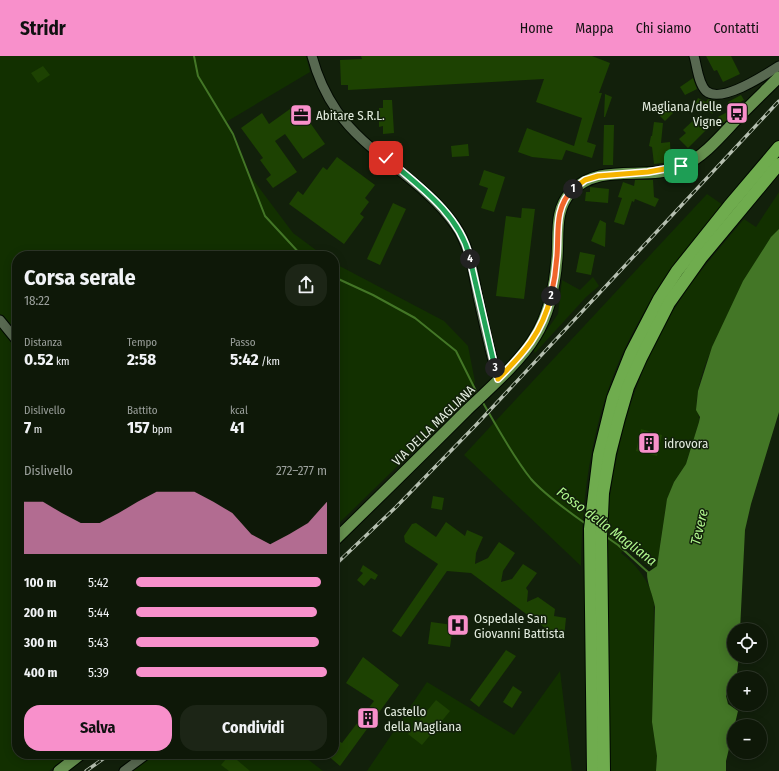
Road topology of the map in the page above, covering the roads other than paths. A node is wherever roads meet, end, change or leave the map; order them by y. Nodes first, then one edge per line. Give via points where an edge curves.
1 (312, 56) edge
2 (694, 56) edge
3 (779, 66) edge
4 (779, 77) edge
5 (779, 147) edge
6 (779, 164) edge
7 (0, 320) edge
8 (12, 335) edge
9 (498, 379) junction
10 (622, 390) junction
11 (339, 536) edge
12 (75, 759) edge
13 (140, 759) edge
14 (59, 771) edge
15 (124, 771) edge
16 (593, 771) edge
17 (604, 771) edge

1 - 9 street via 324,88 338,111 367,143 430,196 455,226 470,255
2 - 3 street via 703,87 709,93 717,95 731,92
4 - 9 main road, VIA DELLA MAGLIANA via 708,149 693,160 668,170 593,177 570,192 560,211 556,271 547,312 527,349
5 - 10 highway via 677,271 631,353
6 - 10 highway via 701,258 669,303
7 - 8 street
9 - 11 main road, VIA DELLA MAGLIANA
10 - 16 highway via 599,455 592,506 590,554
10 - 17 highway via 603,493 601,592
12 - 14 main road
13 - 15 street

